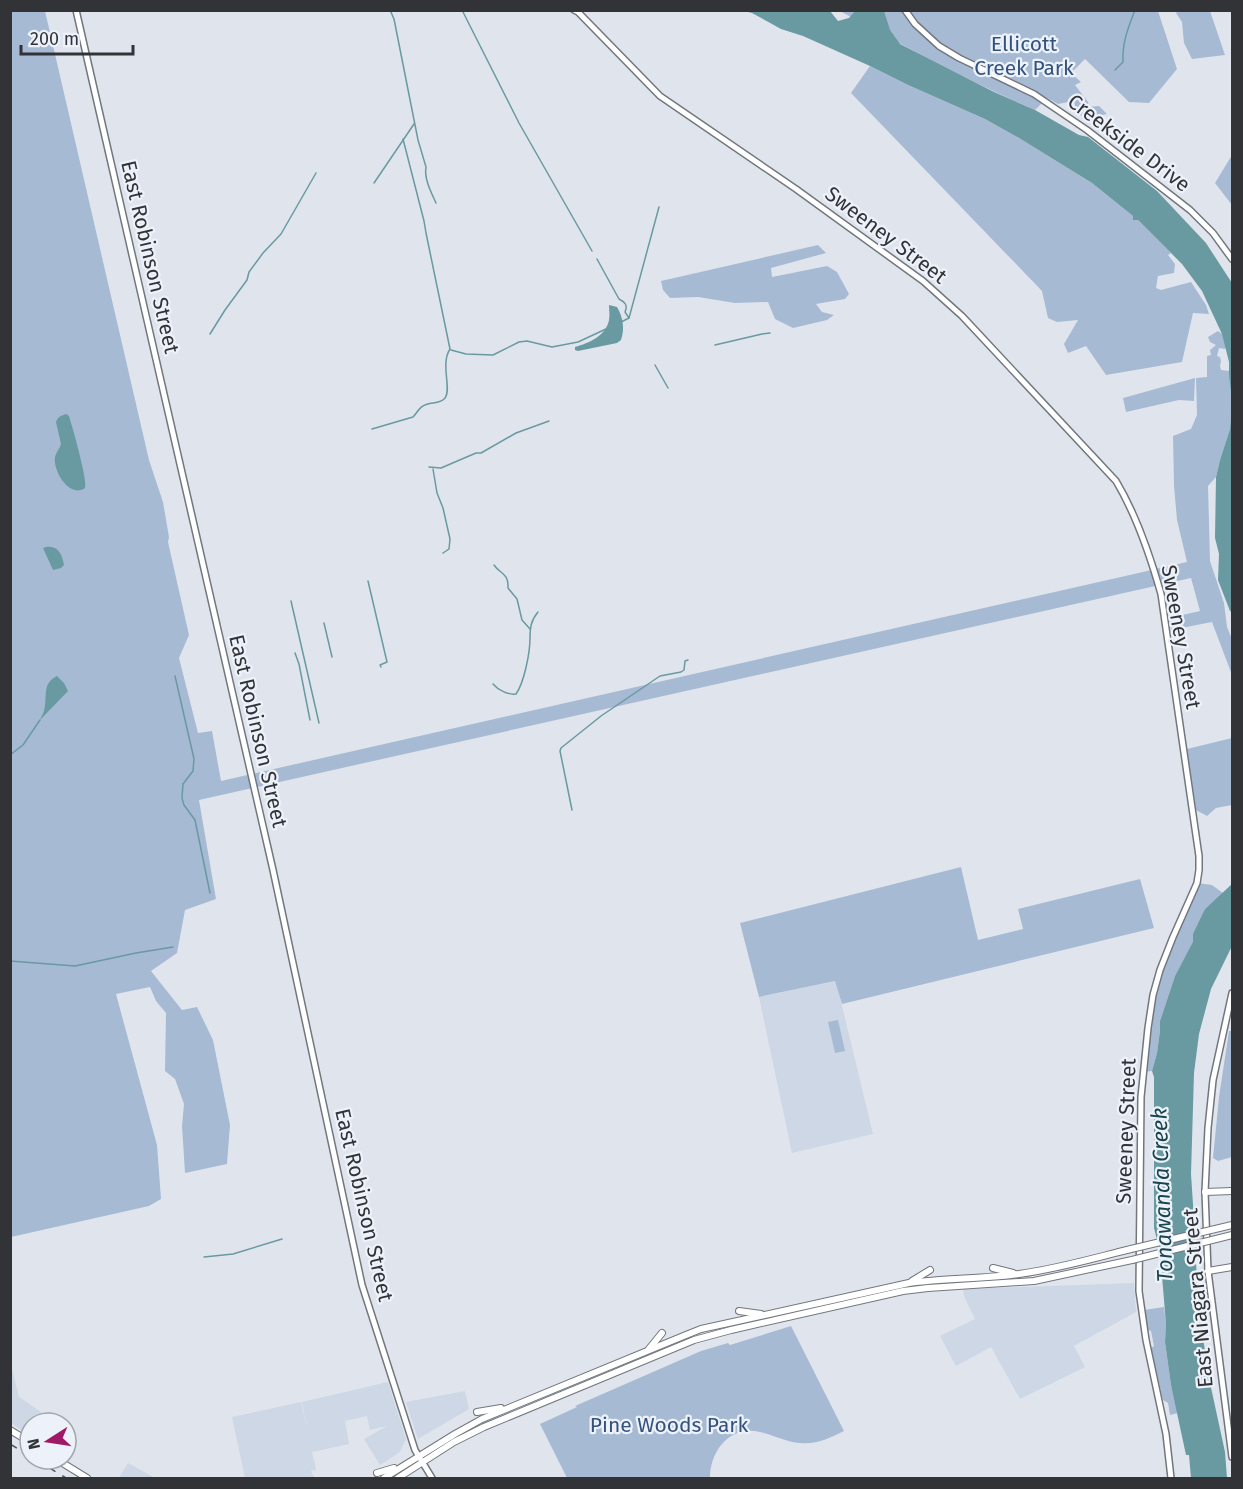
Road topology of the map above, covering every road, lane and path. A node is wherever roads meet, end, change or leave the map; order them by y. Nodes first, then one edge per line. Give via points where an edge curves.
1 (76, 10) edge
2 (574, 10) edge
3 (905, 10) edge
4 (1233, 259) edge
5 (1233, 993) edge
6 (1233, 1191) edge
7 (1205, 1192) junction
8 (1232, 1225) edge
9 (1232, 1235) edge
10 (993, 1268) dead end
11 (1233, 1268) edge
12 (930, 1270) dead end
13 (1208, 1272) junction
14 (1020, 1274) junction
15 (909, 1283) junction
16 (739, 1311) dead end
17 (765, 1315) junction
18 (662, 1333) dead end
19 (649, 1349) junction
20 (511, 1407) junction
21 (477, 1412) dead end
22 (1233, 1457) edge
23 (421, 1459) junction
24 (406, 1464) junction
25 (377, 1473) dead end
26 (384, 1479) edge
27 (398, 1479) edge
28 (432, 1479) edge
29 (1171, 1479) edge

1 - 23 street, East Robinson Street via 273,870 362,1285
2 - 29 street, Sweeney Street via 660,96 923,280 962,316 1116,480 1130,504 1161,594 1199,856 1197,883 1153,995 1141,1097 1139,1291
3 - 4 street, Creekside Drive via 939,46 1035,94 1087,130 1191,210
5 - 7 street, East Niagara Street via 1213,1080
6 - 7 main road
7 - 13 street, East Niagara Street
8 - 14 main road, bridge
9 - 23 main road, bridge via 1034,1281 903,1291 694,1340 484,1427
10 - 14 main road
11 - 13 main road
12 - 15 main road
13 - 22 street, East Niagara Street
14 - 15 main road
15 - 17 main road
16 - 17 main road
17 - 19 main road via 701,1329
18 - 19 main road
19 - 20 main road
20 - 21 main road
20 - 23 main road via 454,1434
23 - 24 main road
23 - 27 main road
23 - 28 street, East Robinson Street
24 - 25 main road
24 - 26 main road

